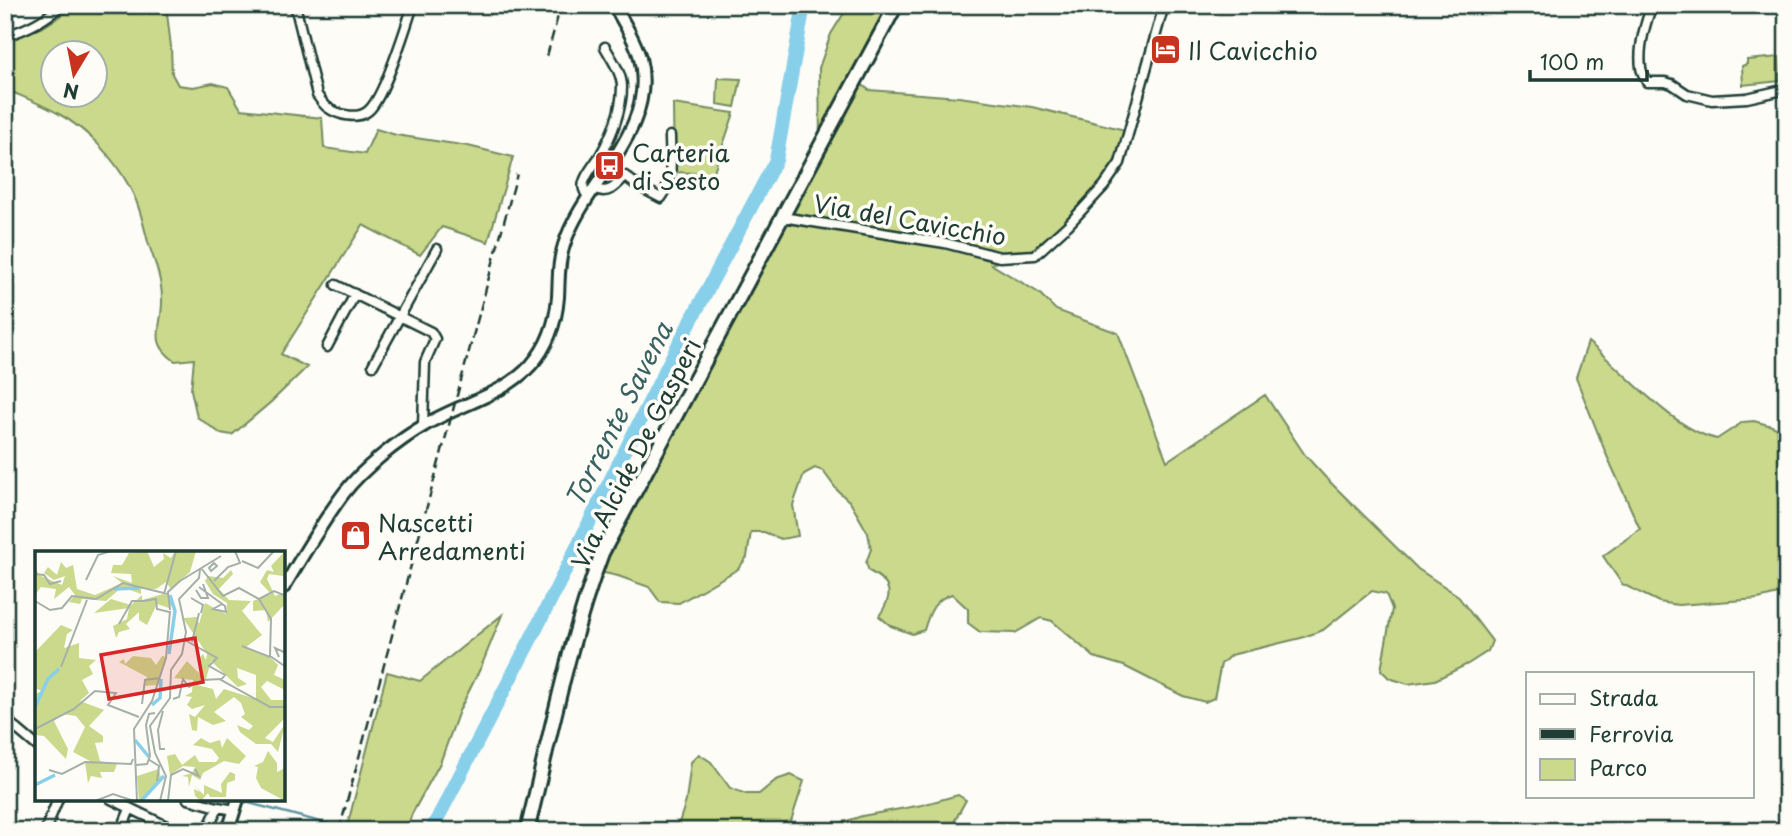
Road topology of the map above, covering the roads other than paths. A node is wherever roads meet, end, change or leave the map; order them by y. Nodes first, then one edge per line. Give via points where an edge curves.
1 (61, 5) edge
2 (295, 5) edge
3 (413, 5) edge
4 (614, 5) edge
5 (896, 5) edge
6 (1164, 5) edge
7 (1652, 5) edge
8 (5, 36) edge
9 (605, 47) dead end
10 (1787, 89) edge
11 (670, 136) dead end
12 (591, 193) junction
13 (782, 217) junction
14 (437, 248) dead end
15 (336, 285) dead end
16 (355, 294) junction
17 (400, 317) junction
18 (327, 346) dead end
19 (373, 365) dead end
20 (423, 426) junction
21 (285, 584) edge
22 (5, 719) edge
23 (35, 744) edge
24 (57, 801) edge
25 (115, 801) edge
26 (196, 801) edge
27 (237, 805) edge
28 (218, 807) junction
29 (130, 809) junction
30 (45, 831) edge
31 (121, 831) edge
32 (177, 831) edge
33 (207, 831) edge
34 (228, 831) edge
35 (527, 831) edge

1 - 8 street via 54,13
2 - 3 street via 317,95 339,114 360,115 370,110 380,95
4 - 12 main road via 639,55 642,84 629,133
5 - 13 main road, Via Alcide De Gasperi
6 - 13 street, Via del Cavicchio via 1120,163 1069,225 1035,255 1000,257 945,243
7 - 10 street via 1641,51 1640,69 1647,82 1665,82 1712,100
9 - 12 street via 622,84 612,131 584,181 584,188
11 - 12 street via 671,175 660,198 625,176 611,190
12 - 20 main road via 566,237 554,324 536,359 492,393
13 - 35 main road, Via Alcide De Gasperi via 602,553 575,638
14 - 17 street
15 - 16 street
16 - 17 street
16 - 18 street
17 - 19 street
17 - 20 street via 435,338 425,362
20 - 21 main road via 368,467 345,491
22 - 23 street
24 - 30 street
25 - 29 street
26 - 28 street
27 - 28 street
27 - 34 main road
28 - 33 street
29 - 31 street
29 - 32 street

